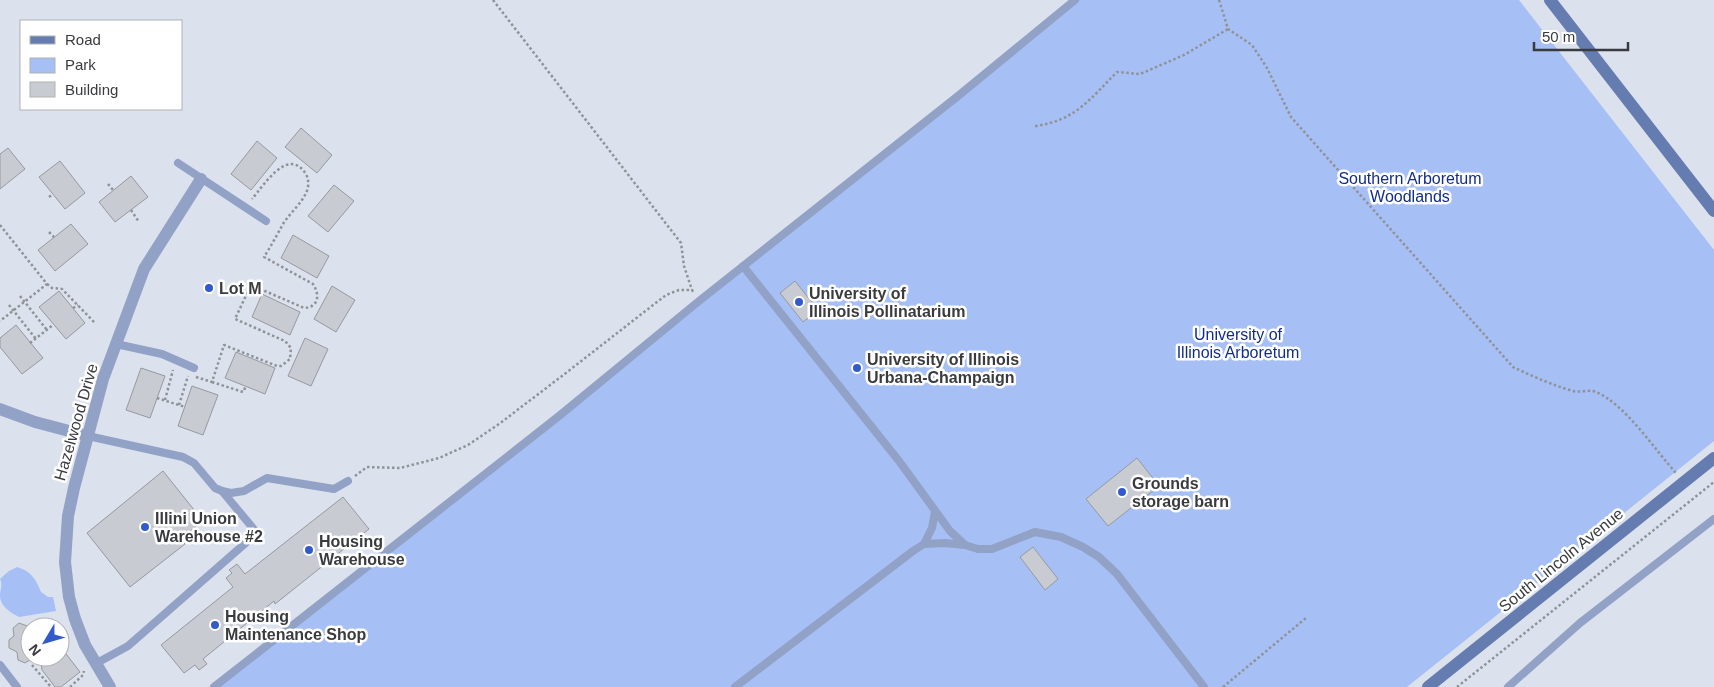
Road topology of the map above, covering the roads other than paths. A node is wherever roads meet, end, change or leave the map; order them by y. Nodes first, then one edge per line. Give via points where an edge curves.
1 (1075, 0) edge
2 (1550, 0) edge
3 (178, 164) dead end
4 (201, 179) junction
5 (1714, 211) edge
6 (266, 221) dead end
7 (743, 266) junction
8 (116, 344) junction
9 (194, 368) dead end
10 (0, 409) edge
11 (88, 436) junction
12 (1714, 458) edge
13 (348, 482) road end
14 (222, 491) junction
15 (935, 512) junction
16 (1714, 519) edge
17 (924, 544) junction
18 (965, 545) junction
19 (0, 665) edge
20 (89, 668) junction
21 (17, 687) edge
22 (110, 687) edge
23 (214, 687) edge
24 (735, 687) edge
25 (1204, 687) edge
26 (1428, 687) edge
27 (1508, 687) edge

1 - 7 lane
2 - 5 main road
3 - 4 lane
4 - 6 lane
4 - 8 street, Hazelwood Drive via 144,269
7 - 15 lane via 899,461
7 - 23 lane via 559,416
8 - 9 lane via 162,354
8 - 11 street, Hazelwood Drive via 102,379
10 - 11 street
11 - 14 lane via 183,457 194,463 215,488
11 - 20 street, Hazelwood Drive via 68,516 65,562 69,597
12 - 26 main road, South Lincoln Avenue
13 - 14 lane via 334,489 267,478 244,491
14 - 20 lane via 257,533 128,646
15 - 17 lane
15 - 18 lane
16 - 27 lane via 1580,623
17 - 18 lane via 945,542
17 - 24 lane
18 - 25 lane via 992,549 1035,532 1043,532 1083,547 1117,574
19 - 21 lane
20 - 22 street, Hazelwood Drive

